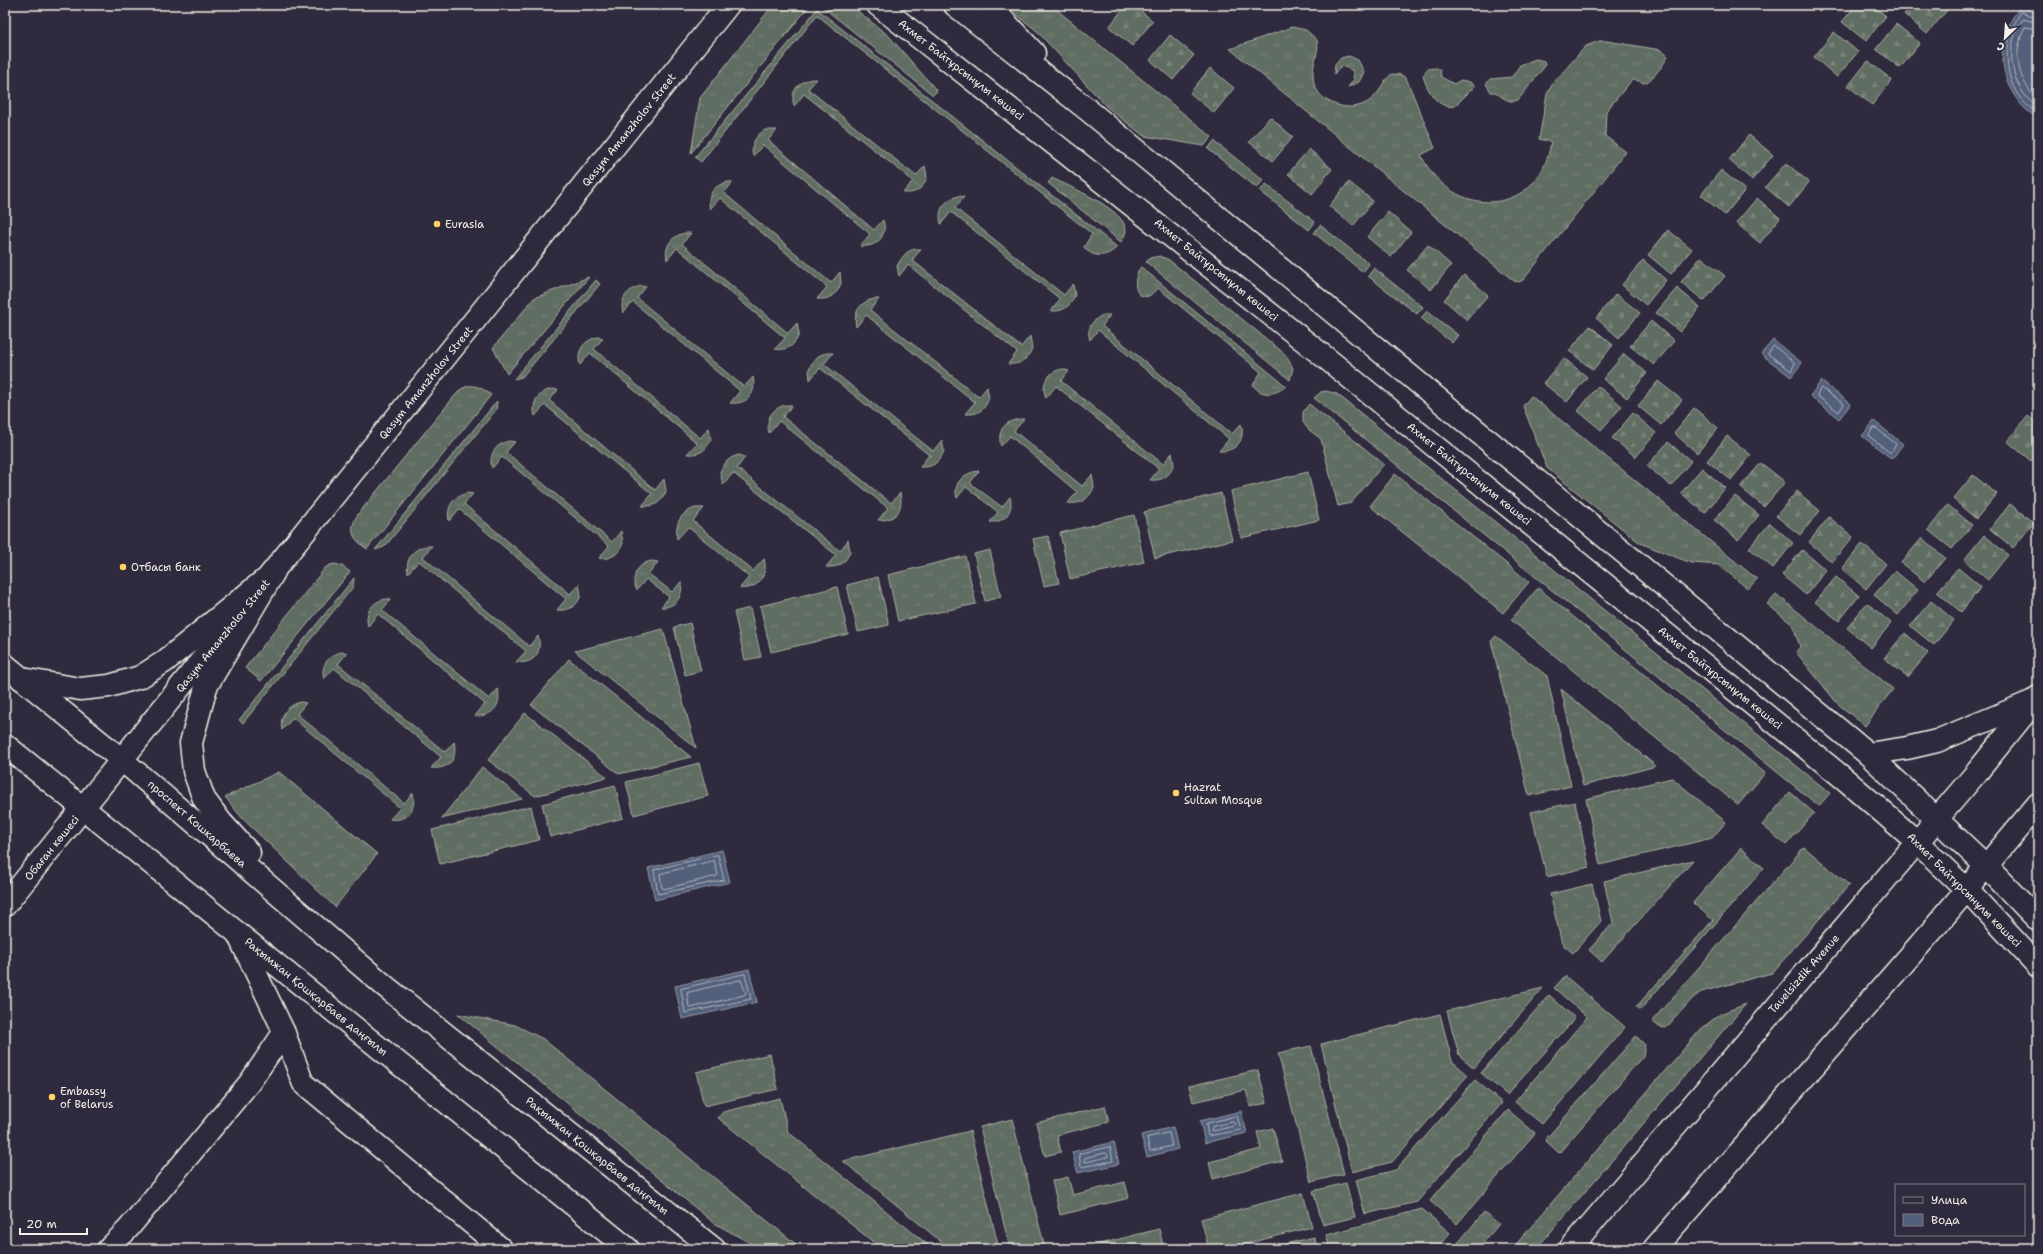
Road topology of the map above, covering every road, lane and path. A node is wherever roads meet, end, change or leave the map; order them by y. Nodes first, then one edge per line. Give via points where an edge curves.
1 (728, 5) edge
2 (878, 5) edge
3 (955, 5) edge
4 (989, 5) edge
5 (1088, 110) junction
6 (274, 572) junction
7 (5, 666) edge
8 (22, 679) junction
9 (2037, 699) edge
10 (5, 745) edge
11 (1868, 754) junction
12 (122, 760) junction
13 (2038, 804) edge
14 (83, 809) junction
15 (1936, 819) junction
16 (1917, 842) junction
17 (1986, 866) junction
18 (1967, 890) junction
19 (5, 905) edge
20 (2038, 920) edge
21 (318, 929) junction
22 (237, 933) junction
23 (2038, 966) edge
24 (386, 987) joint
25 (284, 1032) junction
26 (108, 1249) edge
27 (502, 1249) edge
28 (628, 1249) edge
29 (714, 1249) edge
30 (1570, 1249) edge
31 (1654, 1249) edge

1 - 6 street, Qasym Amanzholov Street
2 - 16 street, Ахмет Байтұрсынұлы көшесі via 1314,348 1847,781
3 - 5 street
4 - 5 street
5 - 11 street
6 - 8 street via 164,662 140,677 109,686 80,689
6 - 12 street, Qasym Amanzholov Street
6 - 21 street via 206,687 191,743 194,771 204,799 221,822
7 - 8 street, проспект Кошкарбаева
8 - 12 street, проспект Кошкарбаева
9 - 11 street via 1937,741
9 - 15 street, Tauelsizdik Avenue
10 - 14 street, Рақымжан Қошқарбаев даңғылы
11 - 15 street
12 - 14 street, Qasym Amanzholov Street
12 - 21 street, проспект Кошкарбаева
13 - 17 street
14 - 19 street, Обаған көшесі
14 - 22 street, Рақымжан Қошқарбаев даңғылы
15 - 16 street, Tauelsizdik Avenue
15 - 17 street
16 - 18 street, Ахмет Байтұрсынұлы көшесі
16 - 30 street, Tauelsizdik Avenue
17 - 18 street
17 - 20 street
18 - 23 street, Ахмет Байтұрсынұлы көшесі
18 - 31 street
21 - 24 street, проспект Кошкарбаева
22 - 25 street
22 - 28 street, Рақымжан Қошқарбаев даңғылы
24 - 29 street, Рақымжан Қошқарбаев даңғылы
25 - 26 street via 250,1082 128,1229
25 - 27 street via 303,1083

